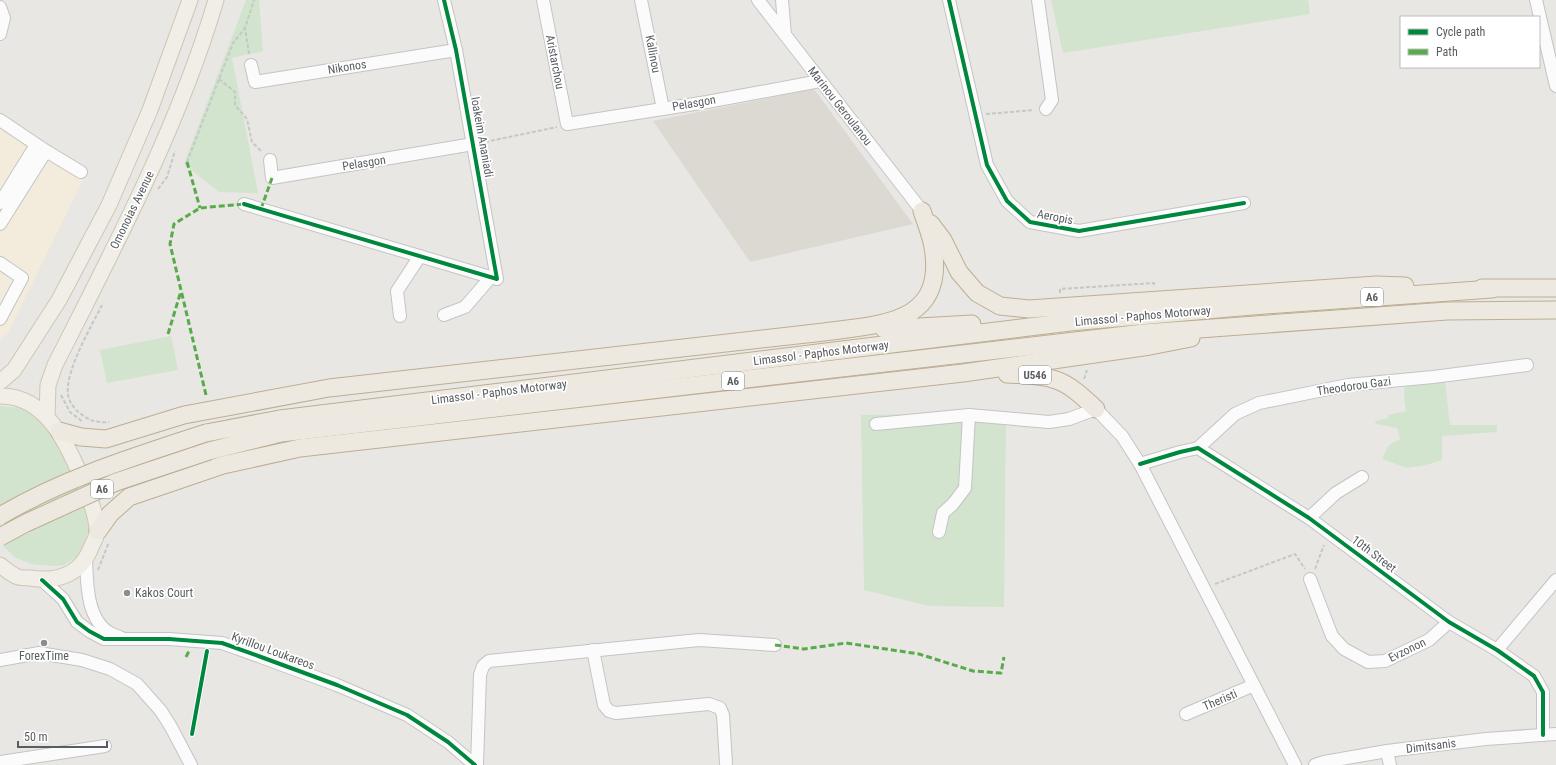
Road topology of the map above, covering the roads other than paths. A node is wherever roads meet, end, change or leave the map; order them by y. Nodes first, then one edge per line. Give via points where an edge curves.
1 (190, 0) edge
2 (216, 0) edge
3 (444, 0) edge
4 (543, 0) edge
5 (641, 0) edge
6 (758, 0) edge
7 (782, 0) edge
8 (949, 0) edge
9 (1038, 0) edge
10 (1536, 0) edge
11 (0, 7) edge
12 (1540, 16) edge
13 (1540, 17) edge
14 (0, 34) edge
15 (786, 36) junction
16 (456, 50) junction
17 (251, 65) road end
18 (820, 81) junction
19 (1556, 86) edge
20 (664, 109) junction
21 (1046, 109) road end
22 (0, 120) edge
23 (568, 124) joint
24 (473, 144) junction
25 (41, 148) junction
26 (270, 160) road end
27 (81, 172) dead end
28 (1244, 202) dead end
29 (0, 203) edge
30 (244, 204) dead end
31 (922, 211) junction
32 (0, 224) edge
33 (420, 256) junction
34 (0, 263) edge
35 (494, 278) junction
36 (1556, 288) edge
37 (1492, 289) junction
38 (1556, 310) edge
39 (444, 315) dead end
40 (400, 316) dead end
41 (0, 319) edge
42 (1070, 322) junction
43 (1258, 324) junction
44 (824, 332) junction
45 (1526, 365) dead end
46 (963, 373) junction
47 (0, 382) edge
48 (0, 396) edge
49 (1096, 409) junction
50 (969, 415) junction
51 (47, 416) junction
52 (876, 424) dead end
53 (59, 431) junction
54 (1198, 448) junction
55 (1140, 464) junction
56 (1362, 477) dead end
57 (0, 516) edge
58 (1309, 518) junction
59 (939, 532) dead end
60 (104, 534) junction
61 (0, 537) edge
62 (86, 558) junction
63 (0, 565) edge
64 (17, 577) junction
65 (0, 579) edge
66 (1310, 579) road end
67 (42, 580) junction
68 (1556, 580) edge
69 (1449, 622) junction
70 (126, 640) junction
71 (776, 645) dead end
72 (593, 650) junction
73 (1497, 650) junction
74 (1, 658) edge
75 (1254, 686) junction
76 (1186, 714) dead end
77 (1551, 736) edge
78 (104, 746) dead end
79 (1387, 751) junction
80 (0, 762) edge
81 (726, 763) dead end
82 (191, 765) edge
83 (476, 765) edge
84 (1295, 765) edge
85 (1315, 765) edge
86 (1390, 765) edge

1 - 47 main road, Omonoias Avenue via 150,110 108,205 59,300 14,370
2 - 51 main road, Omonoias Avenue via 167,136 55,365 48,385
3 - 16 street, Ioakeim Ananiadi
4 - 23 street, Aristarchou
5 - 20 street, Kallinou
6 - 15 street, Marinou Geroulanou
7 - 15 street
8 - 28 street, Aeropis via 987,165 1007,201 1030,222 1079,231
9 - 21 street via 1052,100
10 - 12 street
11 - 14 street via 4,18
13 - 19 street
15 - 18 street, Marinou Geroulanou
16 - 17 street, Nikonos via 255,82
16 - 24 street, Ioakeim Ananiadi
18 - 20 street, Pelasgon
18 - 31 street, Marinou Geroulanou
20 - 23 street, Pelasgon
22 - 25 street
24 - 26 street, Pelasgon via 272,178
24 - 35 street, Ioakeim Ananiadi
25 - 27 street
25 - 29 street
25 - 32 street
30 - 33 street
31 - 37 highway via 943,240 963,277 977,293 1000,306 1029,309 1376,284
31 - 44 highway via 933,246 935,272 928,296 914,311 890,322
33 - 35 street
33 - 40 street via 396,291
34 - 41 street via 22,278
35 - 39 street via 465,307
36 - 37 highway, A6
37 - 42 highway, Limassol - Paphos Motorway / A6
38 - 43 highway, Limassol - Paphos Motorway / A6 via 1448,311
42 - 44 highway via 965,324
42 - 57 highway, Limassol - Paphos Motorway / A6, bridge via 280,419 206,433 109,465 18,505
43 - 46 highway via 1150,346
43 - 61 highway, Limassol - Paphos Motorway / A6, bridge via 1144,332 281,433 209,451 116,482
44 - 53 highway via 329,388 184,415 106,439 81,437
45 - 54 street, Theodorou Gazi via 1433,377 1348,384 1259,403 1236,414
46 - 49 highway, U546 via 1038,376 1056,380 1075,390
46 - 60 highway via 300,448 223,465 130,497 110,514
48 - 51 main road via 10,396 31,404
49 - 50 street via 1069,419 1049,422
49 - 55 street, U546 via 1122,436
50 - 52 street
50 - 59 street via 965,488 943,513
51 - 53 main road
53 - 60 main road via 78,468
54 - 55 street
54 - 58 street, 10th Street
55 - 75 street, U546
56 - 58 street via 1336,493
58 - 69 street, 10th Street
60 - 62 main road
62 - 67 main road via 71,573 59,578
62 - 70 street, Kyrillou Loukareos via 88,595 97,620 109,633
63 - 64 main road
64 - 65 main road
64 - 67 main road
66 - 69 street, Evzonon via 1332,636 1344,649 1368,662 1385,661 1429,640
67 - 70 street, Kyrillou Loukareos via 63,599 77,622 89,631 104,639
68 - 73 street
69 - 73 street, 10th Street
70 - 83 street, Kyrillou Loukareos via 169,639 222,643 337,685 407,715 448,742
71 - 72 street via 699,640
72 - 81 street via 604,705 609,711 616,713 710,704 720,708 723,715
72 - 83 street via 489,661 483,666 480,675
73 - 77 street, 10th Street via 1534,676 1543,692
74 - 82 street via 39,653 82,660 110,668 137,684 161,711
75 - 76 street, Theristi
75 - 84 street, U546
77 - 79 street, Dimitsanis via 1486,739
78 - 80 street
79 - 85 street, Dimitsanis
79 - 86 street

